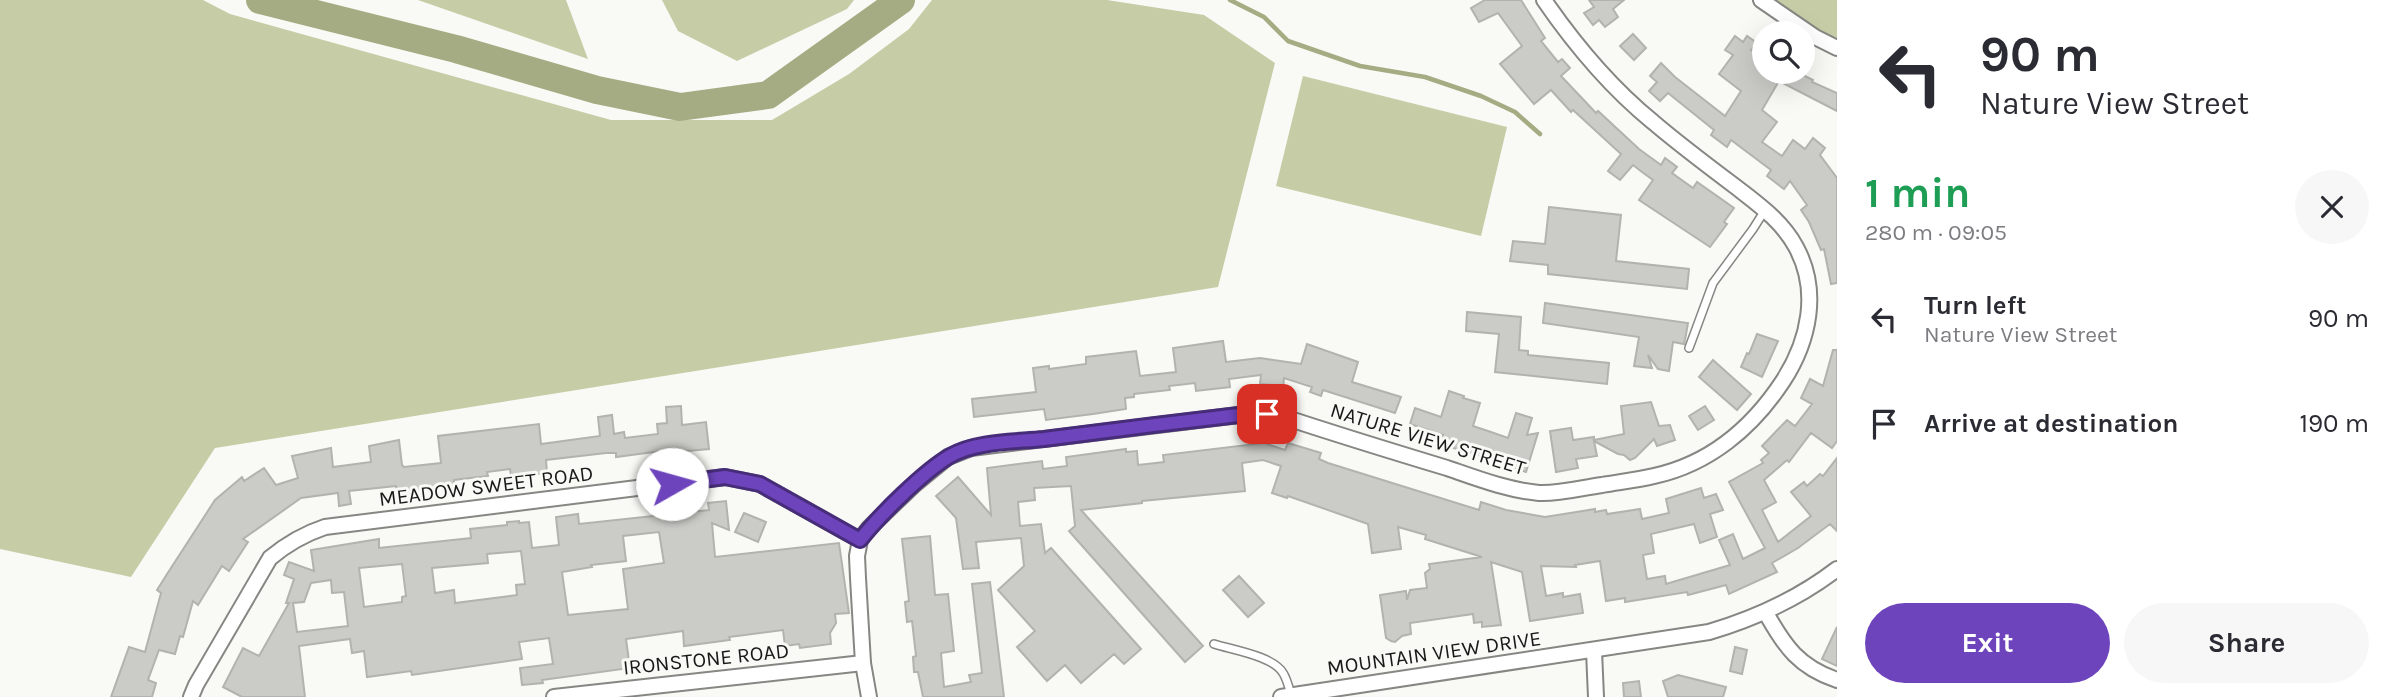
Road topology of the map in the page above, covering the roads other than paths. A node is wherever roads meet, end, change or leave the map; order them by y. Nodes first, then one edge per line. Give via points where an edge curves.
1 (1544, 0) edge
2 (1761, 0) edge
3 (1837, 48) edge
4 (1765, 210) junction
5 (1689, 348) dead end
6 (860, 540) junction
7 (1837, 569) edge
8 (1766, 613) junction
9 (1214, 644) dead end
10 (1594, 651) junction
11 (863, 663) junction
12 (1837, 680) edge
13 (1286, 696) edge
14 (191, 697) edge
15 (554, 697) edge
16 (869, 697) edge
17 (1596, 697) edge

1 - 4 street, NATURE VIEW STREET via 1574,44 1619,92
2 - 3 street
4 - 5 lane via 1713,283
4 - 6 street, NATURE VIEW STREET via 1782,226 1807,272 1808,323 1797,360 1741,432 1712,454 1684,467 1641,479 1532,492 1278,416 1247,414 960,451 932,469
6 - 11 street
6 - 14 street, MEADOW SWEET ROAD via 760,484 725,477 325,527 288,543 270,558
7 - 8 street, MOUNTAIN VIEW DRIVE
8 - 10 street, MOUNTAIN VIEW DRIVE via 1709,632
8 - 12 street via 1800,661
9 - 13 lane via 1276,665 1285,675
10 - 13 street, MOUNTAIN VIEW DRIVE
10 - 17 street
11 - 15 street, IRONSTONE ROAD
11 - 16 street

